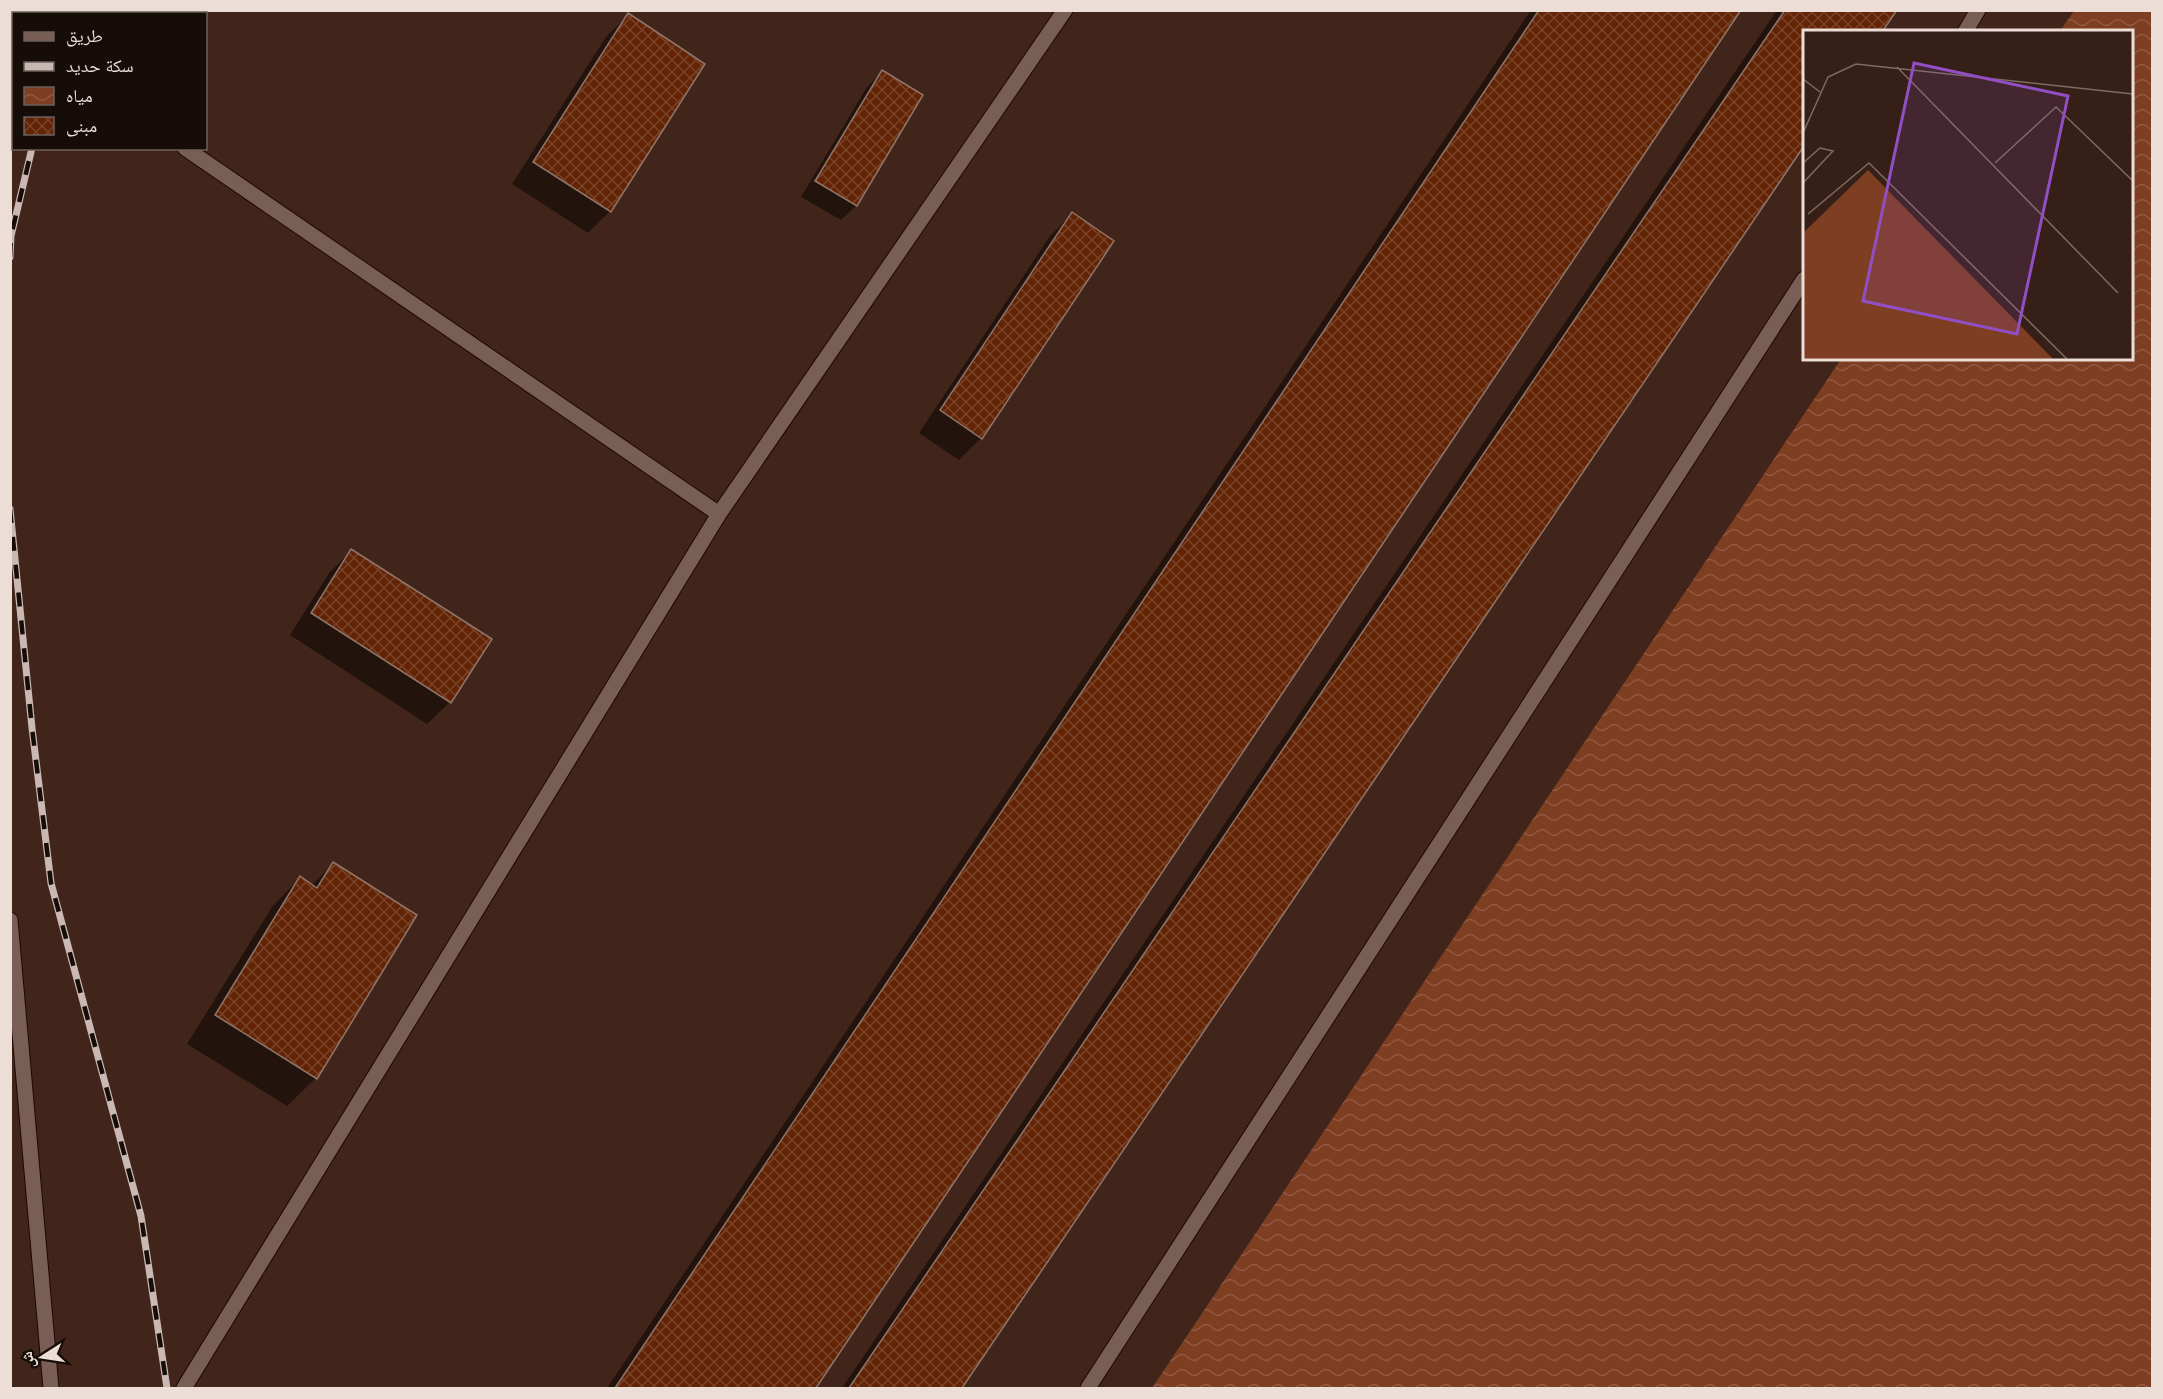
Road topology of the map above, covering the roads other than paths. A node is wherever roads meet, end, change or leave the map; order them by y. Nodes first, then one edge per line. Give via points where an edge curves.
1 (1065, 10) edge
2 (1978, 10) edge
3 (1966, 30) edge
4 (188, 150) edge
5 (1803, 281) edge
6 (719, 514) junction
7 (10, 920) edge
8 (51, 1389) edge
9 (184, 1389) edge
10 (1088, 1389) edge

1 - 6 street
2 - 3 street
4 - 6 street
5 - 10 street
6 - 9 street
7 - 8 street

